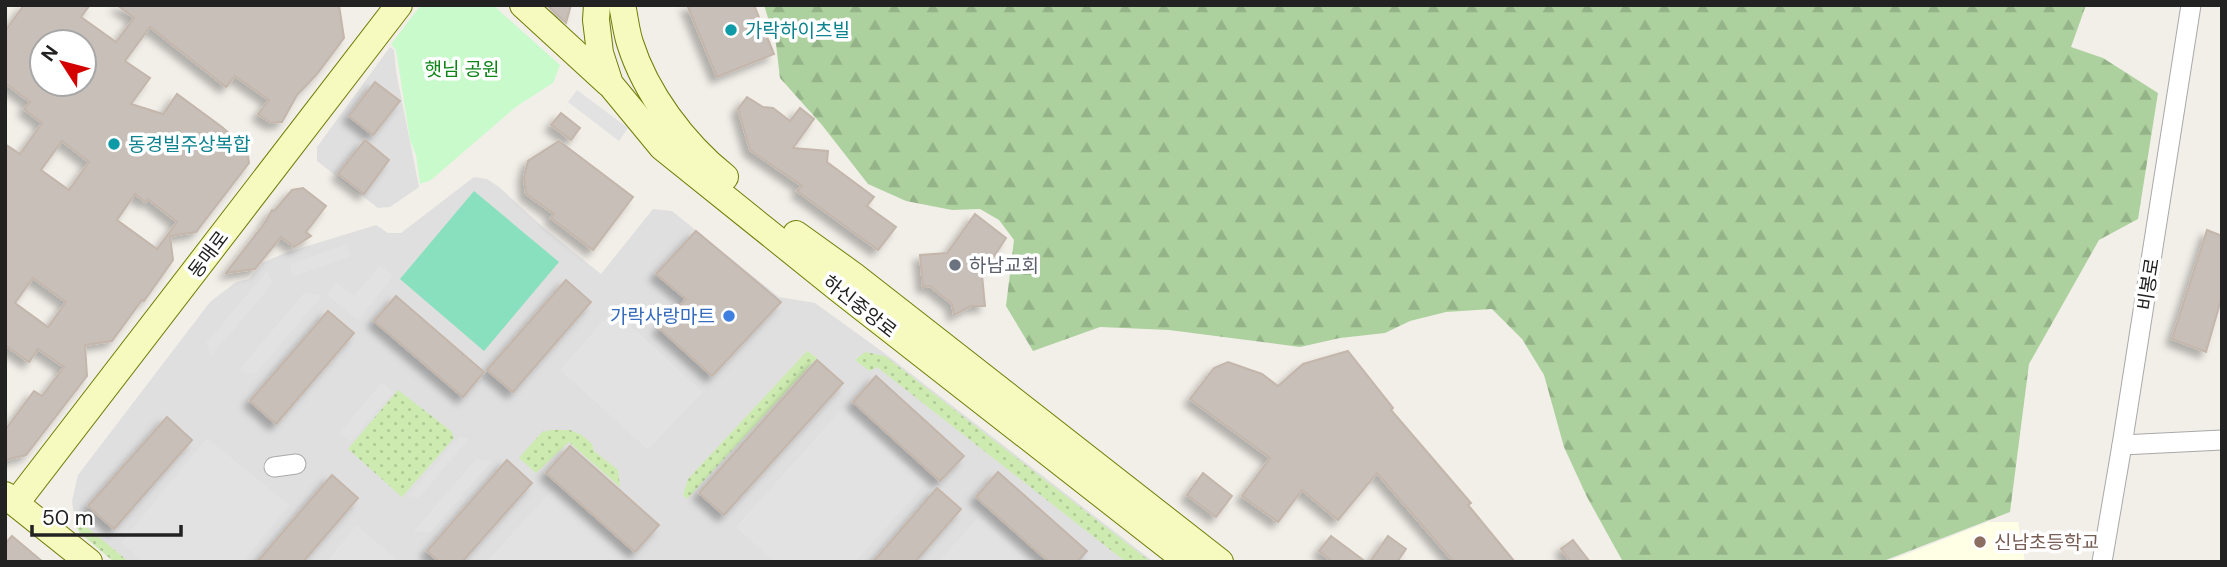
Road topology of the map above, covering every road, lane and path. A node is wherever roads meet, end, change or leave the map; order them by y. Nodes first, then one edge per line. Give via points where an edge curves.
1 (399, 5) edge
2 (523, 5) edge
3 (597, 5) edge
4 (622, 5) edge
5 (2190, 5) edge
6 (610, 84) junction
7 (846, 283) junction
8 (2222, 440) edge
9 (2122, 445) junction
10 (296, 464) dead end
11 (274, 467) dead end
12 (11, 499) edge
13 (89, 562) edge
14 (1188, 562) edge
15 (1220, 562) edge
16 (2102, 562) edge

1 - 12 street, 동매로
2 - 6 street
3 - 6 street, 하신중앙로 via 600,53
4 - 7 street, 하신중앙로 via 644,77 692,146
5 - 9 street, 비봉로
6 - 7 street, 하신중앙로 via 662,147
7 - 14 street, 하신중앙로
7 - 15 street, 하신중앙로
8 - 9 street
9 - 16 street, 비봉로
10 - 11 street
12 - 13 street

